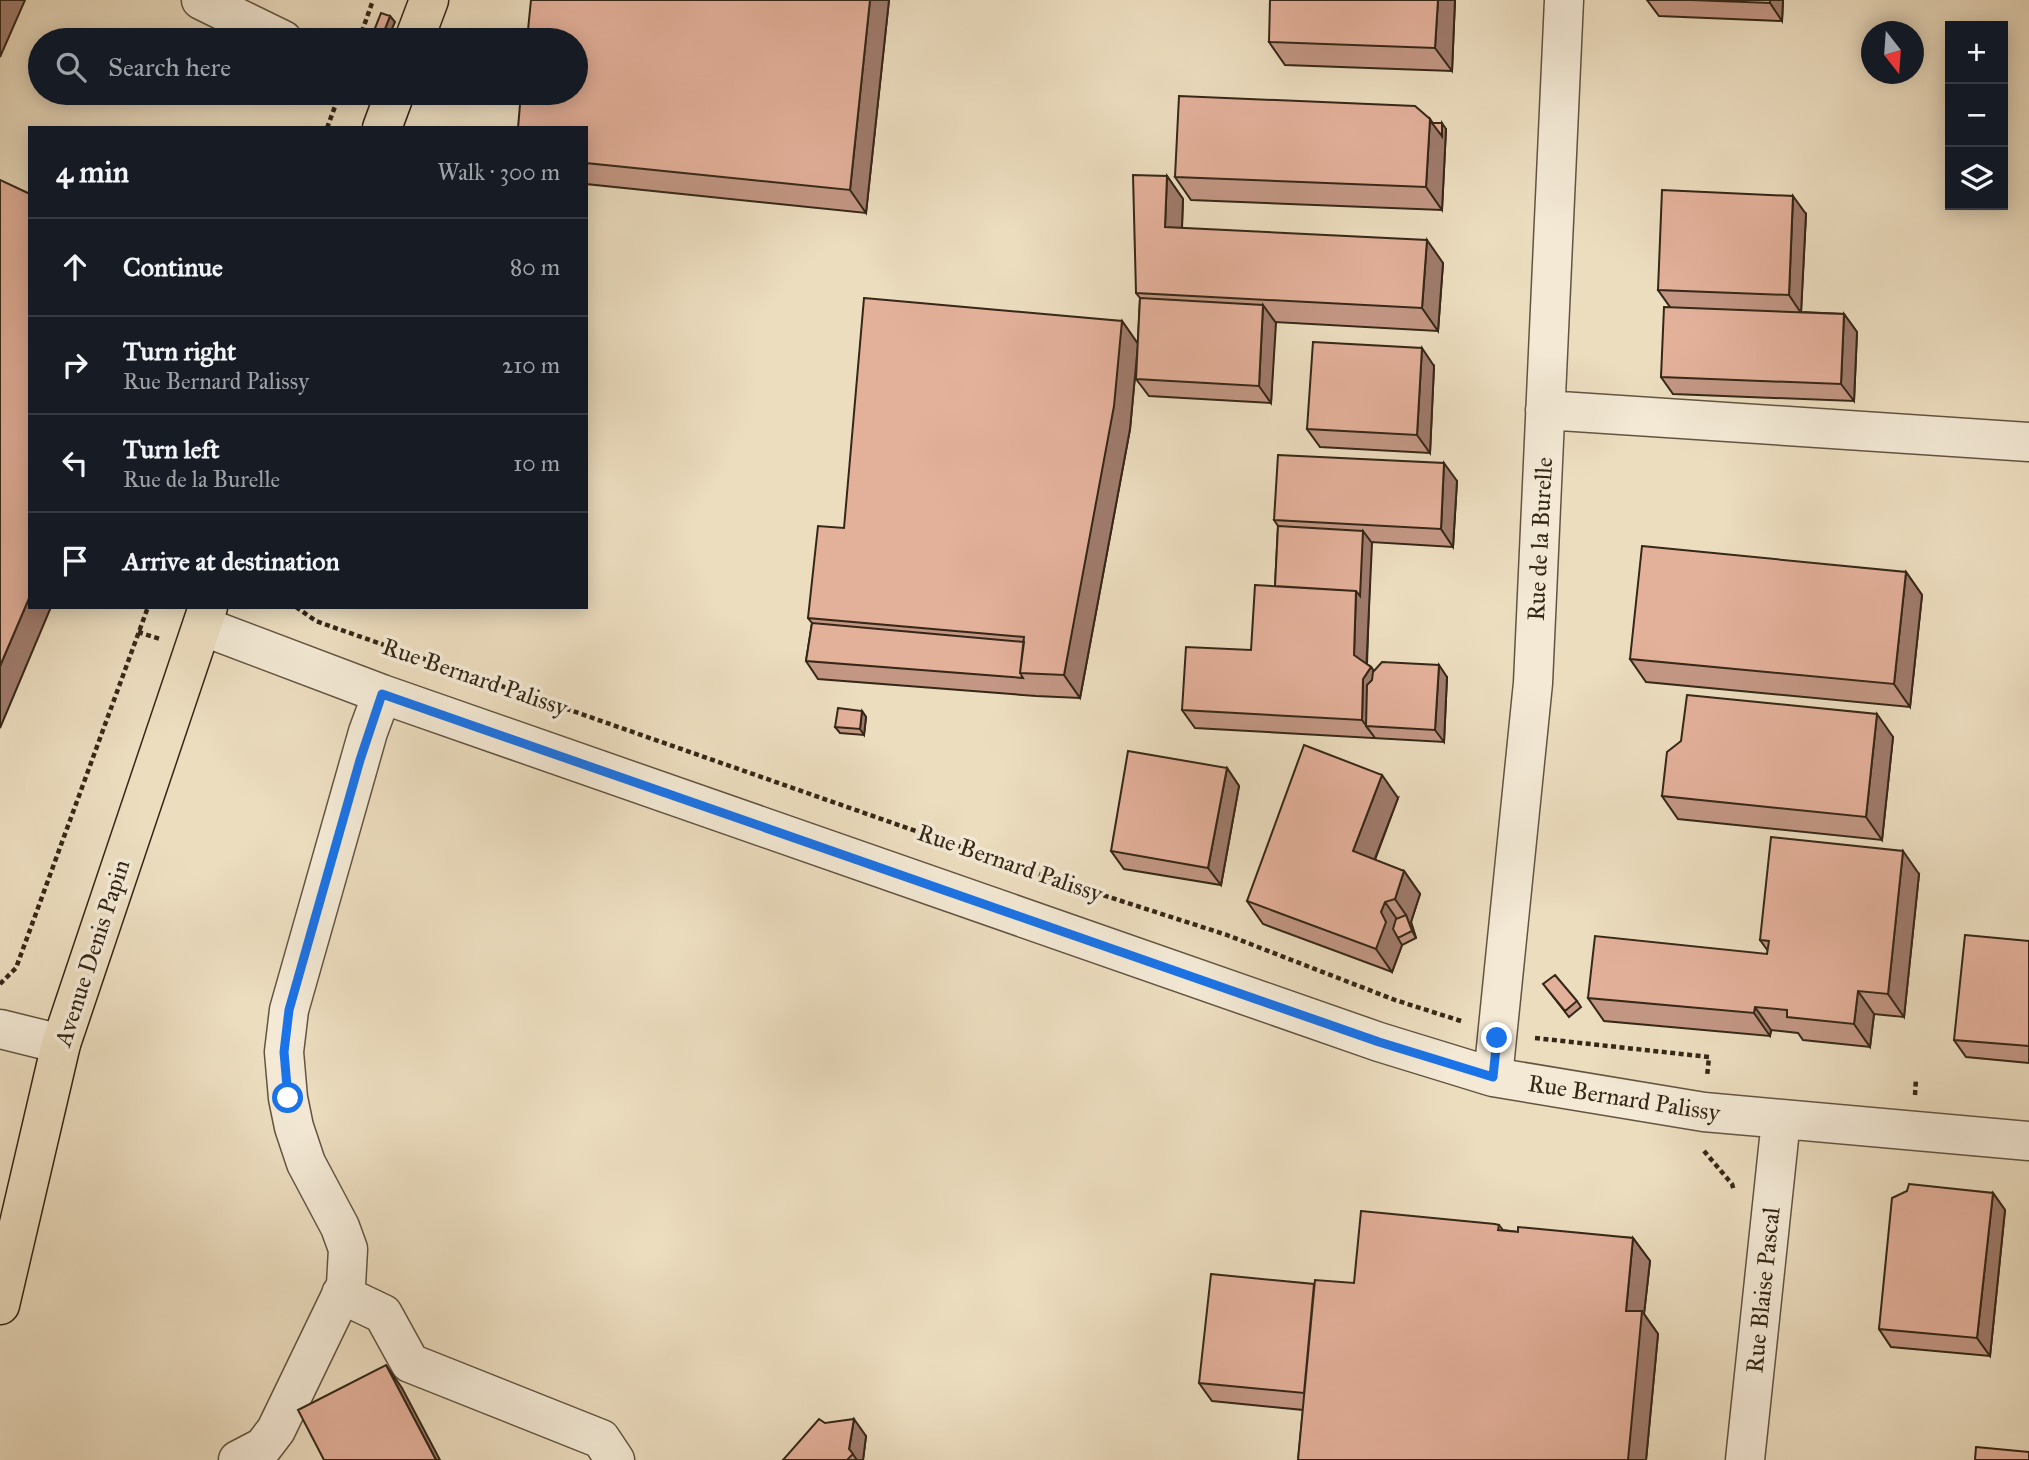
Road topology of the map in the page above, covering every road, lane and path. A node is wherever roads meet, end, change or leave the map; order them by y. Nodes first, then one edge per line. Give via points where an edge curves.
1 (201, 0) edge
2 (373, 0) edge
3 (429, 0) edge
4 (1564, 0) edge
5 (258, 28) edge
6 (363, 28) edge
7 (418, 28) edge
8 (336, 105) edge
9 (391, 105) edge
10 (328, 126) edge
11 (383, 126) edge
12 (1545, 410) junction
13 (2029, 442) edge
14 (147, 609) edge
15 (299, 609) edge
16 (205, 617) edge
17 (382, 694) junction
18 (0, 984) edge
19 (0, 1029) edge
20 (1497, 1038) junction
21 (61, 1044) junction
22 (1709, 1058) dead end
23 (1493, 1077) junction
24 (1781, 1120) junction
25 (2029, 1141) edge
26 (341, 1294) junction
27 (0, 1305) edge
28 (239, 1460) edge
29 (615, 1460) edge
30 (1745, 1460) edge

1 - 5 street
2 - 6 path
3 - 7 main road
4 - 12 street, Rue de la Burelle
8 - 10 path
9 - 11 main road
12 - 13 street
12 - 20 street, Rue de la Burelle via 1533,683
14 - 18 path via 16,968
15 - 20 path, Rue Bernard Palissy via 316,621 1050,878 1227,935 1464,1022 1466,1030
16 - 17 street, Rue Bernard Palissy
16 - 21 main road, Avenue Denis Papin
17 - 23 street, Rue Bernard Palissy via 1379,1042
17 - 26 street via 289,1010 284,1052 294,1128 348,1249 346,1285
19 - 21 street
20 - 22 path, Rue Bernard Palissy via 1528,1042 1536,1037
20 - 23 street, Rue de la Burelle
21 - 27 main road, Avenue Denis Papin
23 - 24 street, Rue Bernard Palissy
24 - 25 street, Rue Bernard Palissy
24 - 30 street, Rue Blaise Pascal
26 - 28 street via 276,1430 263,1447
26 - 29 street via 383,1314 410,1363 601,1439

